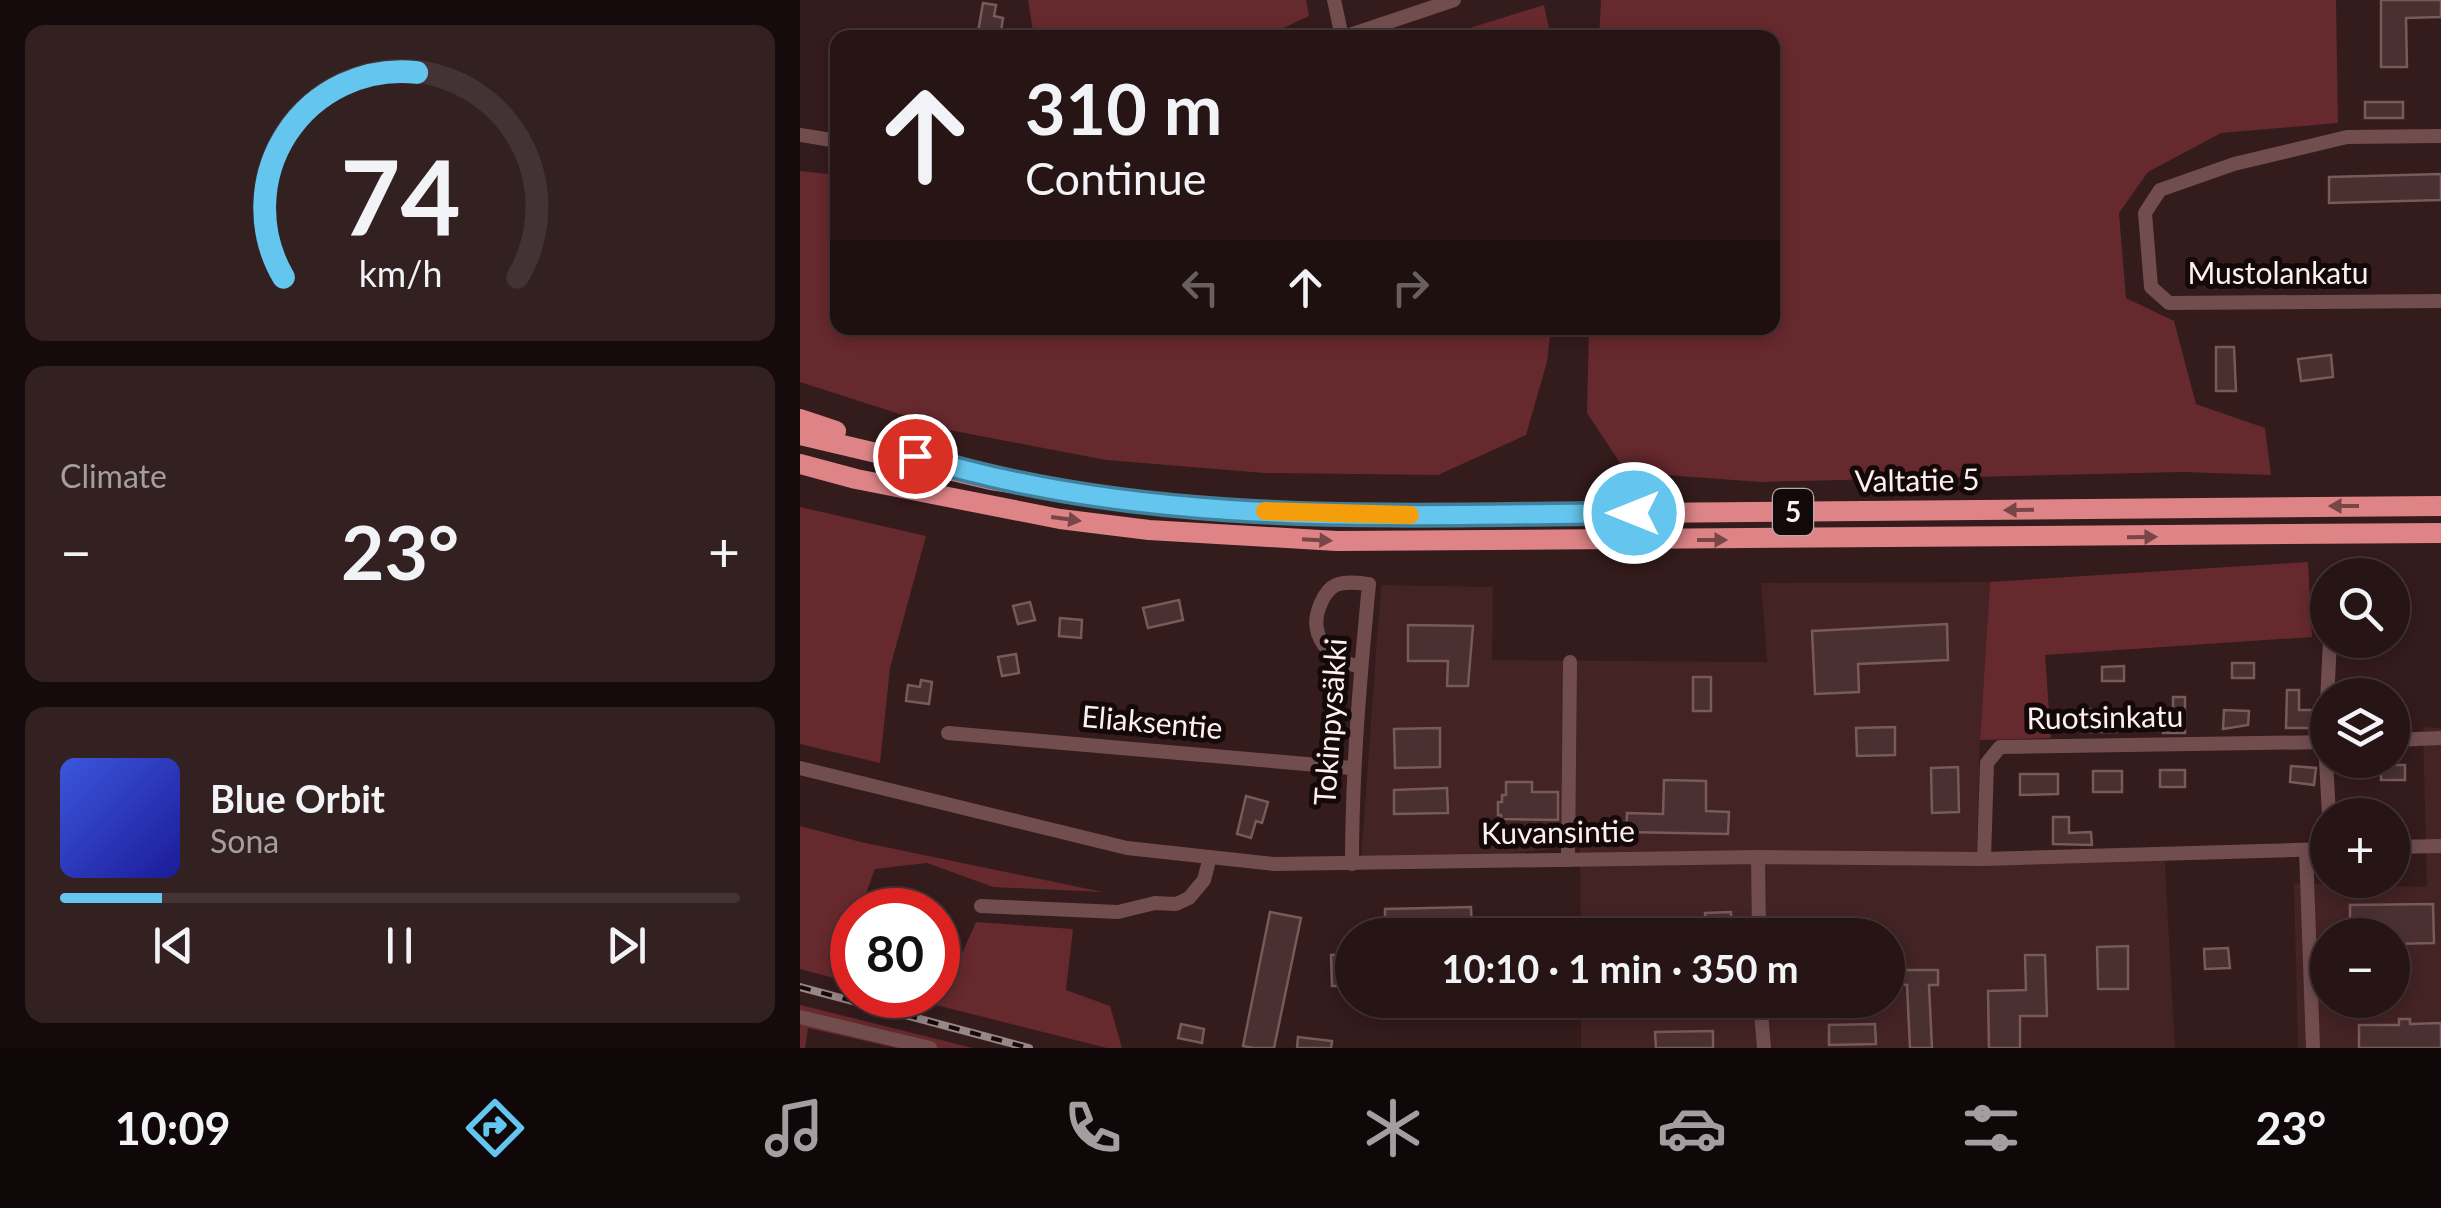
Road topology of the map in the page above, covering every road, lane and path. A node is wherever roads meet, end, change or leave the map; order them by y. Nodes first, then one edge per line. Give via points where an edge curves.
1 (1334, 0) edge
2 (1454, 0) edge
3 (1340, 30) edge
4 (1362, 30) edge
5 (800, 135) edge
6 (2441, 136) edge
7 (830, 140) edge
8 (2441, 300) edge
9 (800, 419) edge
10 (800, 435) edge
11 (800, 464) edge
12 (800, 477) edge
13 (990, 480) junction
14 (970, 503) junction
15 (2441, 506) edge
16 (2441, 534) edge
17 (1570, 662) dead end
18 (1362, 667) junction
19 (948, 734) dead end
20 (2441, 738) edge
21 (2410, 739) edge
22 (2310, 742) edge
23 (800, 768) edge
24 (1352, 768) junction
25 (2441, 846) edge
26 (2410, 847) edge
27 (2306, 850) junction
28 (2310, 850) edge
29 (1210, 857) junction
30 (1758, 857) junction
31 (1984, 859) junction
32 (1568, 860) junction
33 (1352, 864) junction
34 (981, 906) dead end
35 (1759, 918) edge
36 (800, 1017) edge
37 (1762, 1018) edge
38 (930, 1048) edge
39 (1764, 1048) edge
40 (2314, 1048) edge

1 - 3 street
2 - 4 street
5 - 7 street
6 - 8 street, Mustolankatu via 2346,137 2234,164 2160,190 2145,213 2151,286 2169,303
9 - 13 highway
10 - 13 highway, Valtatie 5 / 5
11 - 14 highway, Valtatie 5 / 5
12 - 14 highway
15 -> 13 highway, Valtatie 5 / 5 via 1384,515 1183,506
14 -> 16 highway, Valtatie 5 / 5 via 1149,530 1336,541
17 - 32 street
18 - 18 street, Tokinpysäkki via 1369,584 1335,585 1318,609 1319,639 1346,664
18 - 24 street, Tokinpysäkki
19 - 24 street, Eliaksentie
20 - 21 street
22 - 31 street, Ruotsinkatu via 2000,747 1987,763
23 - 29 street, Kuvansintie via 1127,848
24 - 33 street, Tokinpysäkki
25 - 26 street
27 - 28 street, Kuvansintie
27 - 31 street, Kuvansintie
27 - 40 street
29 - 33 street, Kuvansintie
29 - 34 street via 1204,880 1176,904 1118,912
30 - 31 street, Kuvansintie
30 - 32 street, Kuvansintie
30 - 35 street
32 - 33 street, Kuvansintie
36 - 38 street
37 - 39 street

